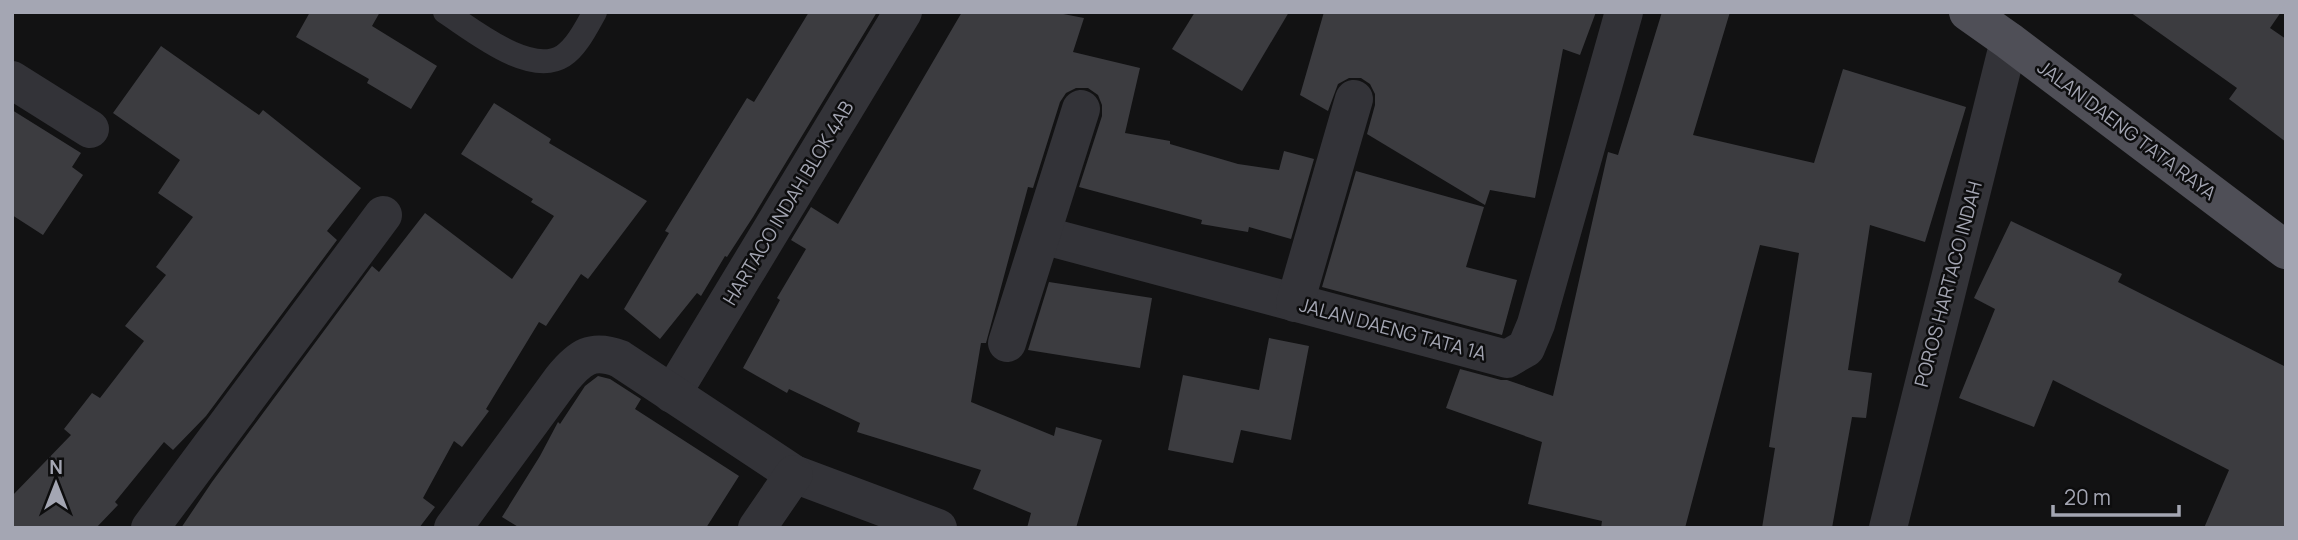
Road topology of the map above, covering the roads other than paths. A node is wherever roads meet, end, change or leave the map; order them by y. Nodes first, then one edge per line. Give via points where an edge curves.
1 (445, 12) edge
2 (595, 12) edge
3 (903, 12) edge
4 (1624, 12) edge
5 (1968, 12) edge
6 (2009, 41) junction
7 (12, 80) edge
8 (1354, 99) dead end
9 (1082, 109) dead end
10 (90, 129) dead end
11 (383, 215) dead end
12 (1042, 235) junction
13 (2286, 250) edge
14 (1294, 303) junction
15 (1007, 343) dead end
16 (672, 394) junction
17 (794, 474) junction
18 (150, 528) edge
19 (453, 528) edge
20 (757, 528) edge
21 (938, 528) edge
22 (1888, 528) edge

1 - 2 lane via 512,54 544,62 565,55
3 - 16 street, HARTACO INDAH BLOK 4AB
4 - 14 street, JALAN DAENG TATA 1A via 1526,348 1507,359
5 - 6 main road, JALAN DAENG TATA RAYA
6 - 13 main road, JALAN DAENG TATA RAYA
6 - 22 street, POROS HARTACO INDAH
7 - 10 street
8 - 14 street
9 - 12 street
11 - 18 street
12 - 14 street, JALAN DAENG TATA 1A
12 - 15 street
16 - 17 street
16 - 19 street via 620,359 608,355 582,358
17 - 20 street
17 - 21 street

